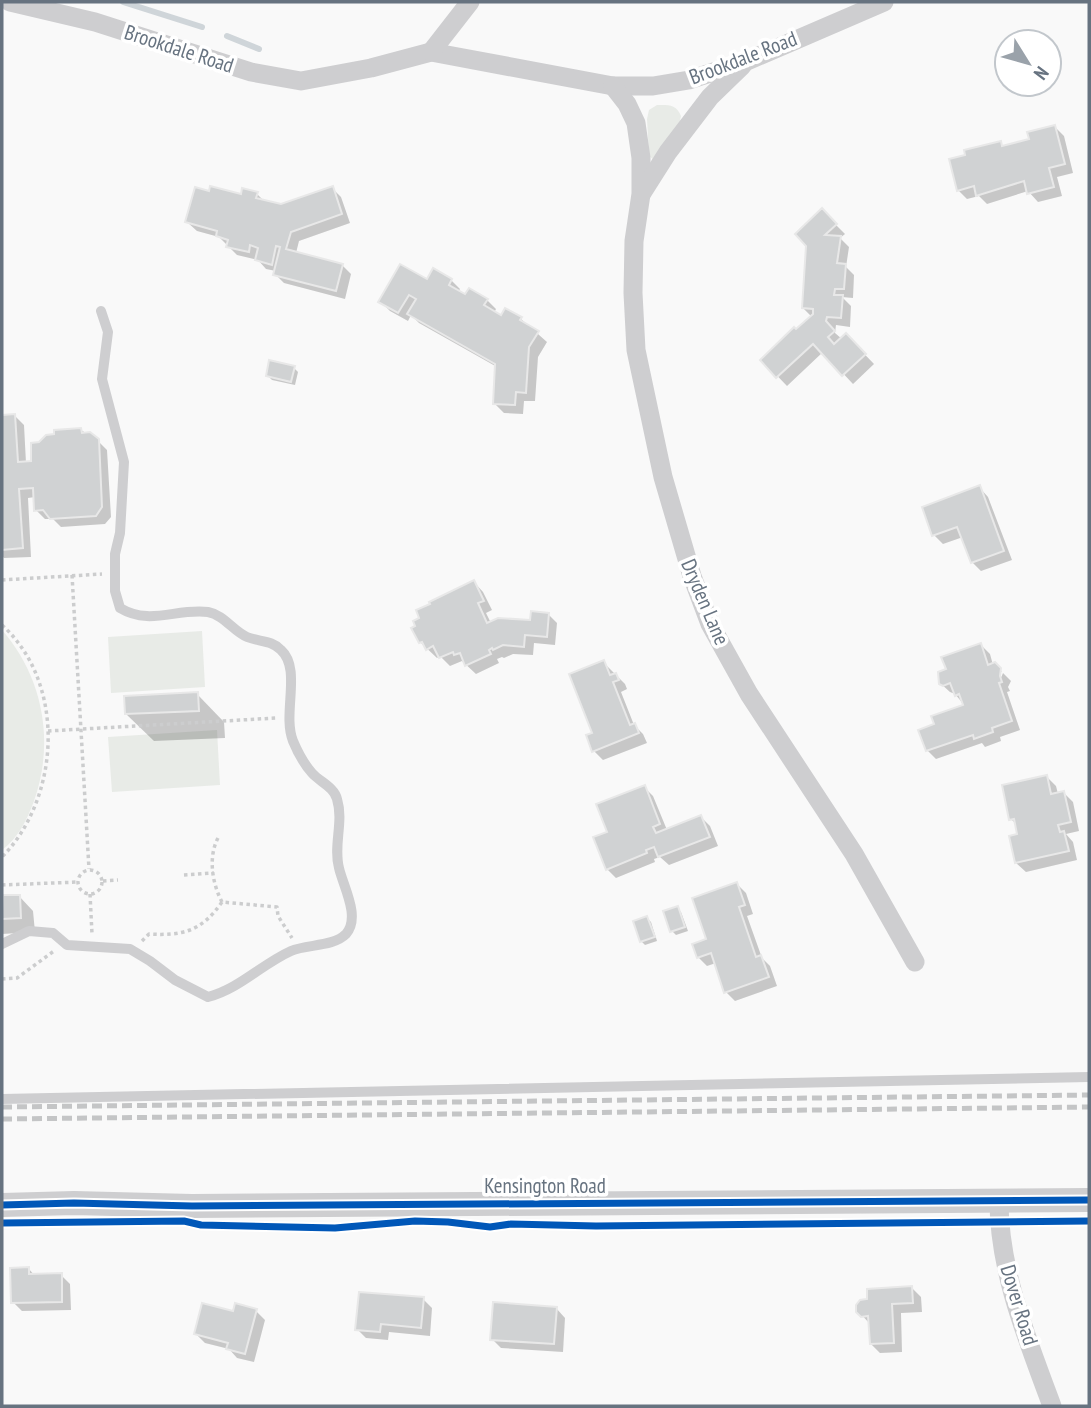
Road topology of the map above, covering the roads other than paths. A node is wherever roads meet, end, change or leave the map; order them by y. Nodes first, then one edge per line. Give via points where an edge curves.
1 (10, 2) edge
2 (470, 2) edge
3 (884, 2) edge
4 (430, 52) junction
5 (747, 61) junction
6 (613, 86) junction
7 (641, 194) junction
8 (101, 311) dead end
9 (2, 944) edge
10 (915, 962) dead end
11 (1089, 1077) edge
12 (2, 1099) edge
13 (1089, 1200) edge
14 (999, 1201) junction
15 (2, 1205) edge
16 (1052, 1406) edge

1 - 4 street, Brookdale Road via 95,22 251,72 301,81
2 - 4 street
3 - 5 street, Brookdale Road
4 - 6 street, Brookdale Road
5 - 6 street, Brookdale Road via 689,80
5 - 7 street, Dryden Lane via 710,97
6 - 7 street, Dryden Lane via 636,122
7 - 10 street, Dryden Lane via 634,241 636,350 663,477 692,576 710,624 749,694 853,854
8 - 9 lane via 108,332 102,379 124,462 115,554 120,608 148,617 209,612 238,633 282,650 290,662 292,738 313,774 337,797 338,867 352,922 335,940 298,949 208,997 130,950 67,945 53,933 29,931
11 - 12 lane
13 - 14 street, Kensington Road
14 - 15 street, Kensington Road
14 - 16 street, Dover Road via 1005,1263

